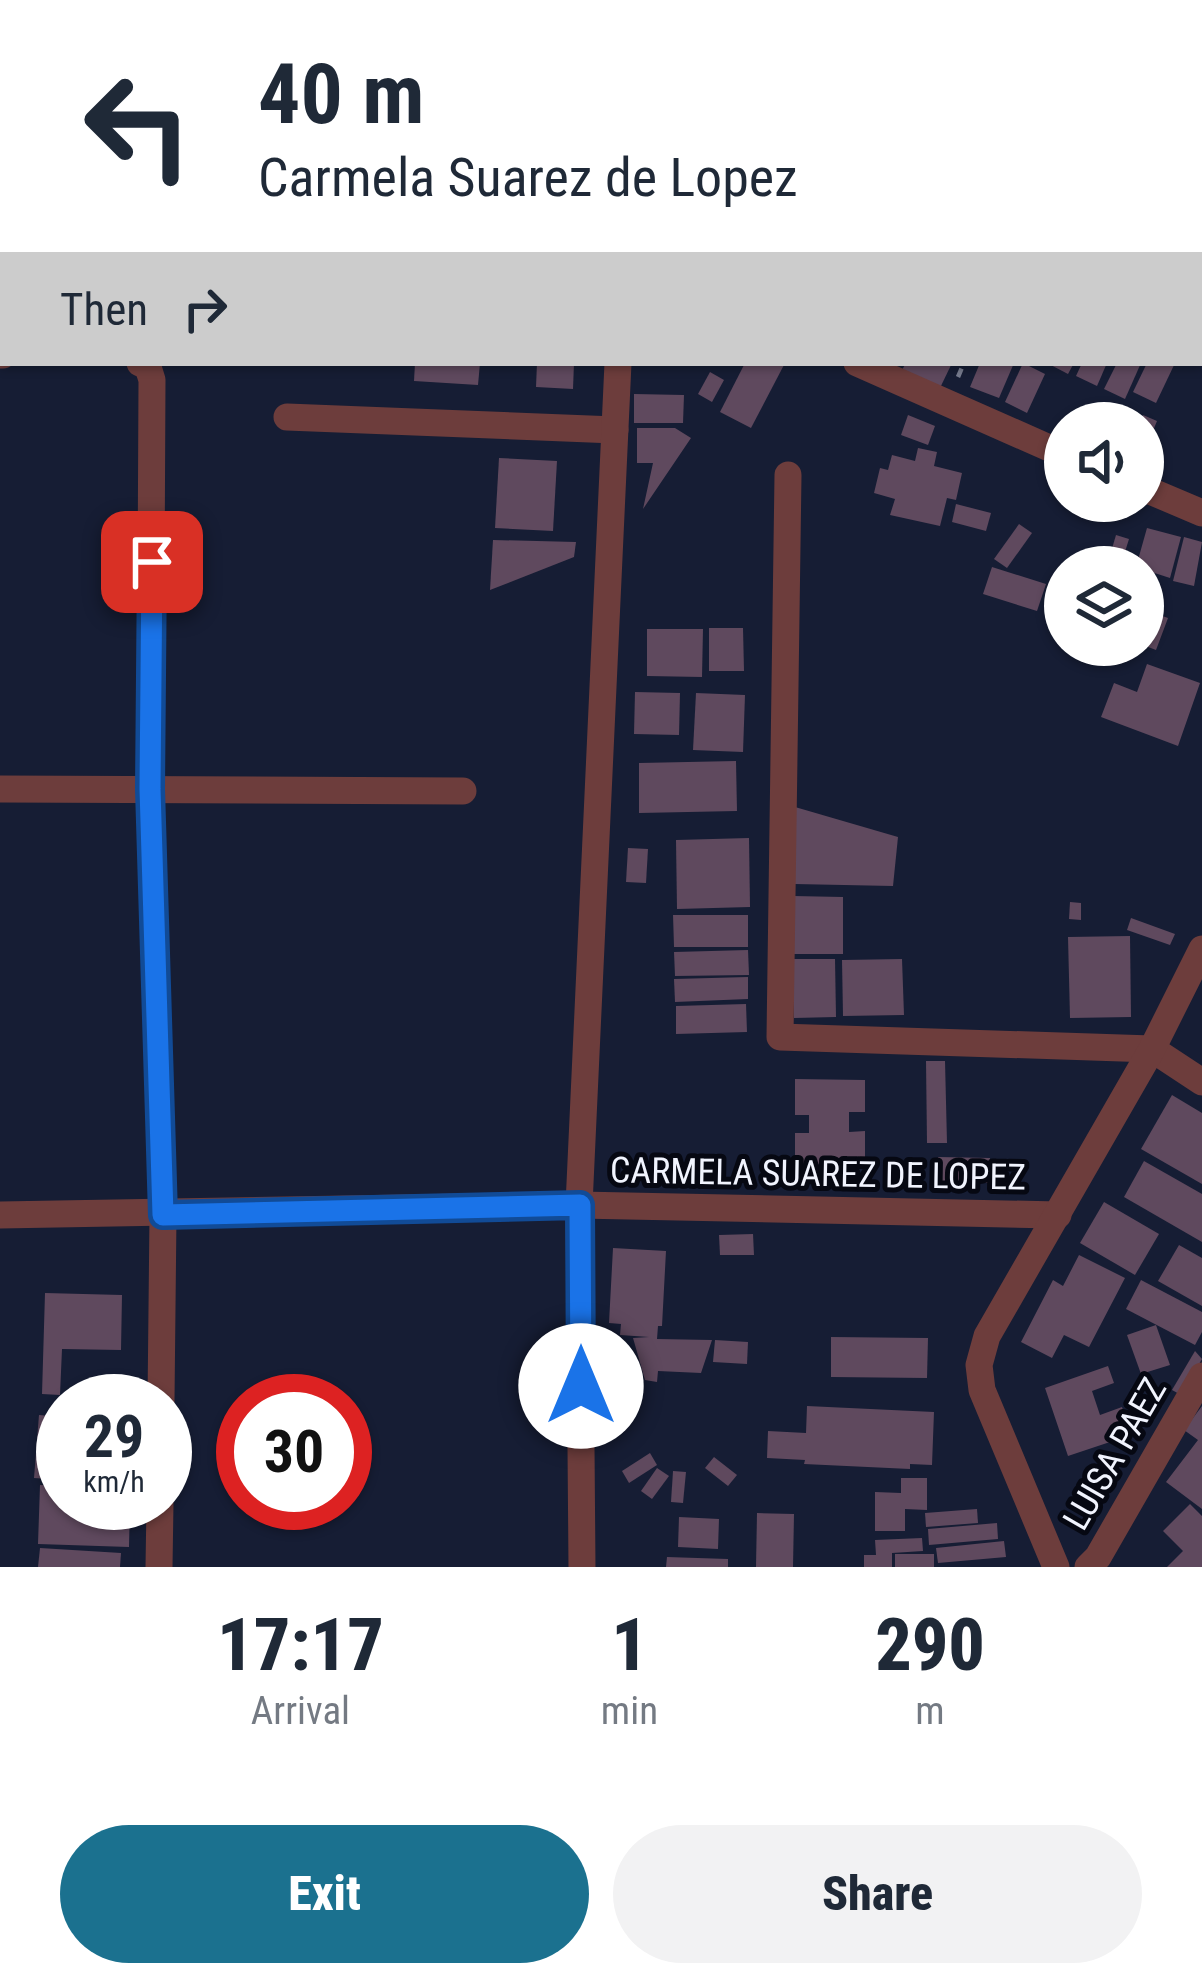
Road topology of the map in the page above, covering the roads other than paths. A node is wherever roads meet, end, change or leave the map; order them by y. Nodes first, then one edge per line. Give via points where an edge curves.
1 (146, 366) edge
2 (618, 366) edge
3 (863, 366) edge
4 (287, 418) dead end
5 (615, 430) junction
6 (1044, 446) edge
7 (788, 476) dead end
8 (1164, 497) edge
9 (1202, 514) edge
10 (0, 789) edge
11 (150, 789) junction
12 (463, 790) dead end
13 (1202, 949) edge
14 (1152, 1049) junction
15 (1202, 1082) edge
16 (580, 1205) junction
17 (0, 1215) edge
18 (163, 1215) junction
19 (1058, 1215) junction
20 (161, 1374) edge
21 (1202, 1376) edge
22 (160, 1530) edge
23 (159, 1567) edge
24 (582, 1567) edge
25 (1056, 1567) edge
26 (1088, 1567) edge

1 - 11 street
2 - 5 street
3 - 6 street
4 - 5 street
5 - 16 street
7 - 14 street via 779,1037
8 - 9 street
10 - 11 street
11 - 12 street
11 - 18 street
13 - 14 street
14 - 15 street
14 - 19 street
16 - 18 street, CARMELA SUAREZ DE LOPEZ
16 - 19 street, CARMELA SUAREZ DE LOPEZ
16 - 24 street
17 - 18 street, CARMELA SUAREZ DE LOPEZ
18 - 20 street
19 - 25 street via 987,1336 979,1365 982,1390
21 - 26 street, LUISA PAEZ
22 - 23 street

